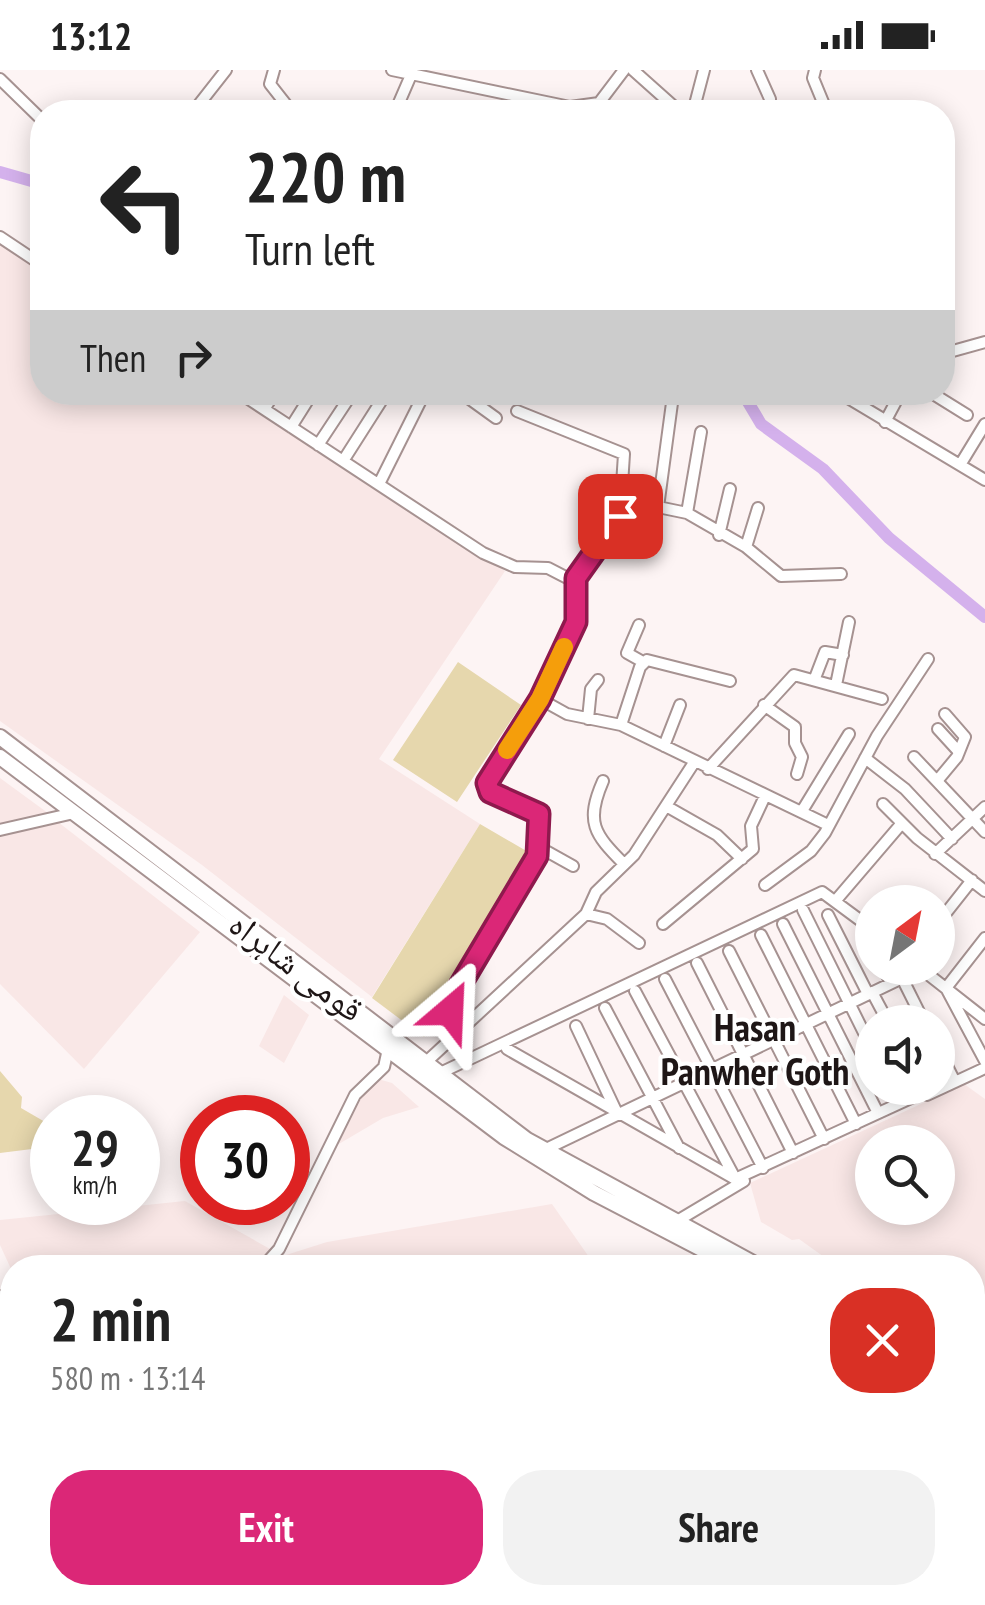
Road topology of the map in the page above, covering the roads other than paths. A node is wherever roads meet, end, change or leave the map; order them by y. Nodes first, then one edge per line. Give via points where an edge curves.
1 (226, 70) edge
2 (274, 70) edge
3 (392, 70) edge
4 (624, 70) edge
5 (633, 70) edge
6 (704, 70) edge
7 (757, 70) edge
8 (815, 70) edge
9 (411, 75) junction
10 (0, 79) edge
11 (770, 99) dead end
12 (205, 100) edge
13 (283, 100) edge
14 (400, 100) edge
15 (513, 100) edge
16 (602, 100) edge
17 (667, 100) edge
18 (696, 100) edge
19 (822, 100) edge
20 (30, 108) edge
21 (0, 237) edge
22 (30, 257) edge
23 (985, 342) edge
24 (955, 350) edge
25 (259, 405) edge
26 (266, 405) edge
27 (304, 405) edge
28 (344, 405) edge
29 (379, 405) edge
30 (418, 405) edge
31 (478, 405) edge
32 (672, 405) edge
33 (858, 405) edge
34 (894, 405) edge
35 (950, 405) edge
36 (264, 408) junction
37 (518, 411) dead end
38 (967, 416) dead end
39 (496, 418) dead end
40 (885, 422) junction
41 (985, 424) edge
42 (290, 426) junction
43 (701, 432) dead end
44 (982, 438) edge
45 (318, 445) junction
46 (344, 461) junction
47 (960, 466) junction
48 (985, 480) edge
49 (379, 484) junction
50 (730, 489) dead end
51 (658, 507) junction
52 (758, 508) dead end
53 (622, 512) junction
54 (687, 513) junction
55 (719, 535) junction
56 (746, 548) junction
57 (841, 574) dead end
58 (576, 578) junction
59 (849, 622) dead end
60 (639, 625) dead end
61 (843, 655) junction
62 (928, 660) dead end
63 (643, 662) junction
64 (815, 678) junction
65 (598, 680) dead end
66 (730, 681) dead end
67 (836, 685) junction
68 (540, 699) junction
69 (882, 699) dead end
70 (680, 705) dead end
71 (764, 705) junction
72 (945, 714) dead end
73 (588, 718) junction
74 (621, 724) junction
75 (938, 729) dead end
76 (849, 734) dead end
77 (0, 737) edge
78 (664, 746) junction
79 (959, 752) junction
80 (0, 756) edge
81 (914, 757) dead end
82 (865, 758) junction
83 (696, 761) junction
84 (708, 768) junction
85 (797, 774) dead end
86 (603, 781) dead end
87 (937, 781) junction
88 (765, 796) junction
89 (883, 804) dead end
90 (666, 806) junction
91 (985, 807) edge
92 (802, 811) junction
93 (74, 813) junction
94 (974, 819) junction
95 (902, 823) junction
96 (828, 826) junction
97 (0, 830) edge
98 (985, 832) edge
99 (952, 839) junction
100 (540, 847) junction
101 (935, 854) junction
102 (742, 859) junction
103 (624, 864) junction
104 (573, 866) dead end
105 (972, 880) junction
106 (765, 885) dead end
107 (985, 891) edge
108 (836, 899) junction
109 (955, 902) edge
110 (802, 910) dead end
111 (586, 914) junction
112 (828, 915) dead end
113 (855, 915) edge
114 (662, 924) dead end
115 (783, 924) dead end
116 (761, 936) dead end
117 (985, 938) edge
118 (640, 943) dead end
119 (730, 951) dead end
120 (697, 963) dead end
121 (665, 979) dead end
122 (886, 985) edge
123 (942, 985) edge
124 (946, 988) junction
125 (634, 991) dead end
126 (870, 993) junction
127 (849, 1003) junction
128 (877, 1005) edge
129 (605, 1008) dead end
130 (828, 1013) junction
131 (855, 1015) edge
132 (984, 1017) edge
133 (802, 1025) junction
134 (466, 1026) junction
135 (576, 1026) dead end
136 (774, 1039) junction
137 (388, 1049) junction
138 (507, 1050) dead end
139 (743, 1054) junction
140 (424, 1064) junction
141 (985, 1064) edge
142 (714, 1068) junction
143 (438, 1074) junction
144 (955, 1077) edge
145 (682, 1082) junction
146 (652, 1096) junction
147 (896, 1105) edge
148 (878, 1113) junction
149 (618, 1114) junction
150 (856, 1124) junction
151 (824, 1139) junction
152 (679, 1149) junction
153 (543, 1150) junction
154 (794, 1153) junction
155 (763, 1168) junction
156 (735, 1179) junction
157 (677, 1221) junction
158 (274, 1255) edge
159 (714, 1255) edge
160 (738, 1255) edge

1 - 12 street
2 - 13 street via 270,84
3 - 9 street
4 - 16 street
5 - 17 street
6 - 18 street
7 - 11 street
8 - 19 street
9 - 14 street
9 - 15 street
10 - 20 street
21 - 22 street
23 - 24 street
25 - 36 street
26 - 36 street
27 - 42 street
28 - 45 street
29 - 46 street
30 - 49 street
31 - 39 street
32 - 51 street
33 - 40 street
34 - 40 street
35 - 38 street
36 - 42 street
37 - 53 street via 623,452
40 - 47 street
41 - 44 street
42 - 45 street
43 - 54 street
44 - 47 street
45 - 46 street
46 - 49 street
47 - 48 street
49 - 58 street via 502,562
50 - 55 street
51 - 53 street
51 - 54 street
52 - 56 street
53 - 58 street
54 - 55 street
55 - 56 street
56 - 57 street via 790,578
58 - 68 street via 576,622
59 - 61 street
60 - 63 street via 627,652
61 - 64 street via 825,652
61 - 67 street
62 - 82 street
63 - 66 street
63 - 74 street
64 - 67 street
64 - 71 street via 794,674
65 - 73 street
67 - 69 street
68 - 73 street
68 - 100 street via 486,788 539,814
70 - 78 street
71 - 84 street
71 - 85 street via 795,728 802,757
72 - 79 street via 965,735
73 - 74 street
74 - 78 street
75 - 79 street
76 - 92 street
77 - 140 highway, قومی شاہراہ
78 - 83 street
79 - 87 street
80 - 93 highway, قومی شاہراہ
81 - 87 street
82 - 96 street
82 - 99 street
83 - 84 street
83 - 90 street
84 - 88 street
86 - 103 street via 592,805 595,829
87 - 94 street
88 - 92 street
88 - 102 street via 751,826 755,846
89 - 95 street
90 - 102 street
90 - 103 street
91 - 94 street
92 - 96 street
93 - 97 street
93 - 137 highway, قومی شاہراہ
94 - 98 street
94 - 99 street
95 - 101 street
95 - 108 street
96 - 106 street via 811,851
99 - 101 street
100 - 104 street
100 - 134 street via 450,1005
101 - 105 street
102 - 114 street
103 - 111 street via 596,892
105 - 107 street
105 - 109 street
108 - 113 street
108 - 143 street via 822,892
110 - 127 street
111 - 118 street
111 - 134 street
112 - 126 street
115 - 130 street
116 - 133 street
117 - 124 street
119 - 136 street
120 - 139 street
121 - 142 street
122 - 126 street
123 - 124 street
124 - 132 street
124 - 141 street
125 - 145 street
126 - 127 street
126 - 128 street
127 - 130 street
127 - 131 street
129 - 146 street
130 - 133 street
130 - 148 street
133 - 136 street
133 - 150 street
134 - 140 street
135 - 149 street
136 - 139 street
136 - 151 street
137 - 158 street via 384,1067 355,1095
137 - 159 highway, قومی شاہراہ via 537,1159
138 - 149 street
139 - 142 street
139 - 154 street
140 - 143 highway, قومی شاہراہ
141 - 144 street
141 - 157 street via 731,1187
142 - 145 street
142 - 155 street
143 - 153 highway, قومی شاہراہ
145 - 146 street
145 - 156 street
146 - 149 street
146 - 152 street
147 - 148 street
148 - 150 street
149 - 152 street
149 - 153 street
150 - 151 street
151 - 154 street
152 - 156 street
153 - 157 highway, قومی شاہراہ
154 - 155 street
155 - 156 street
157 - 160 highway, قومی شاہراہ

